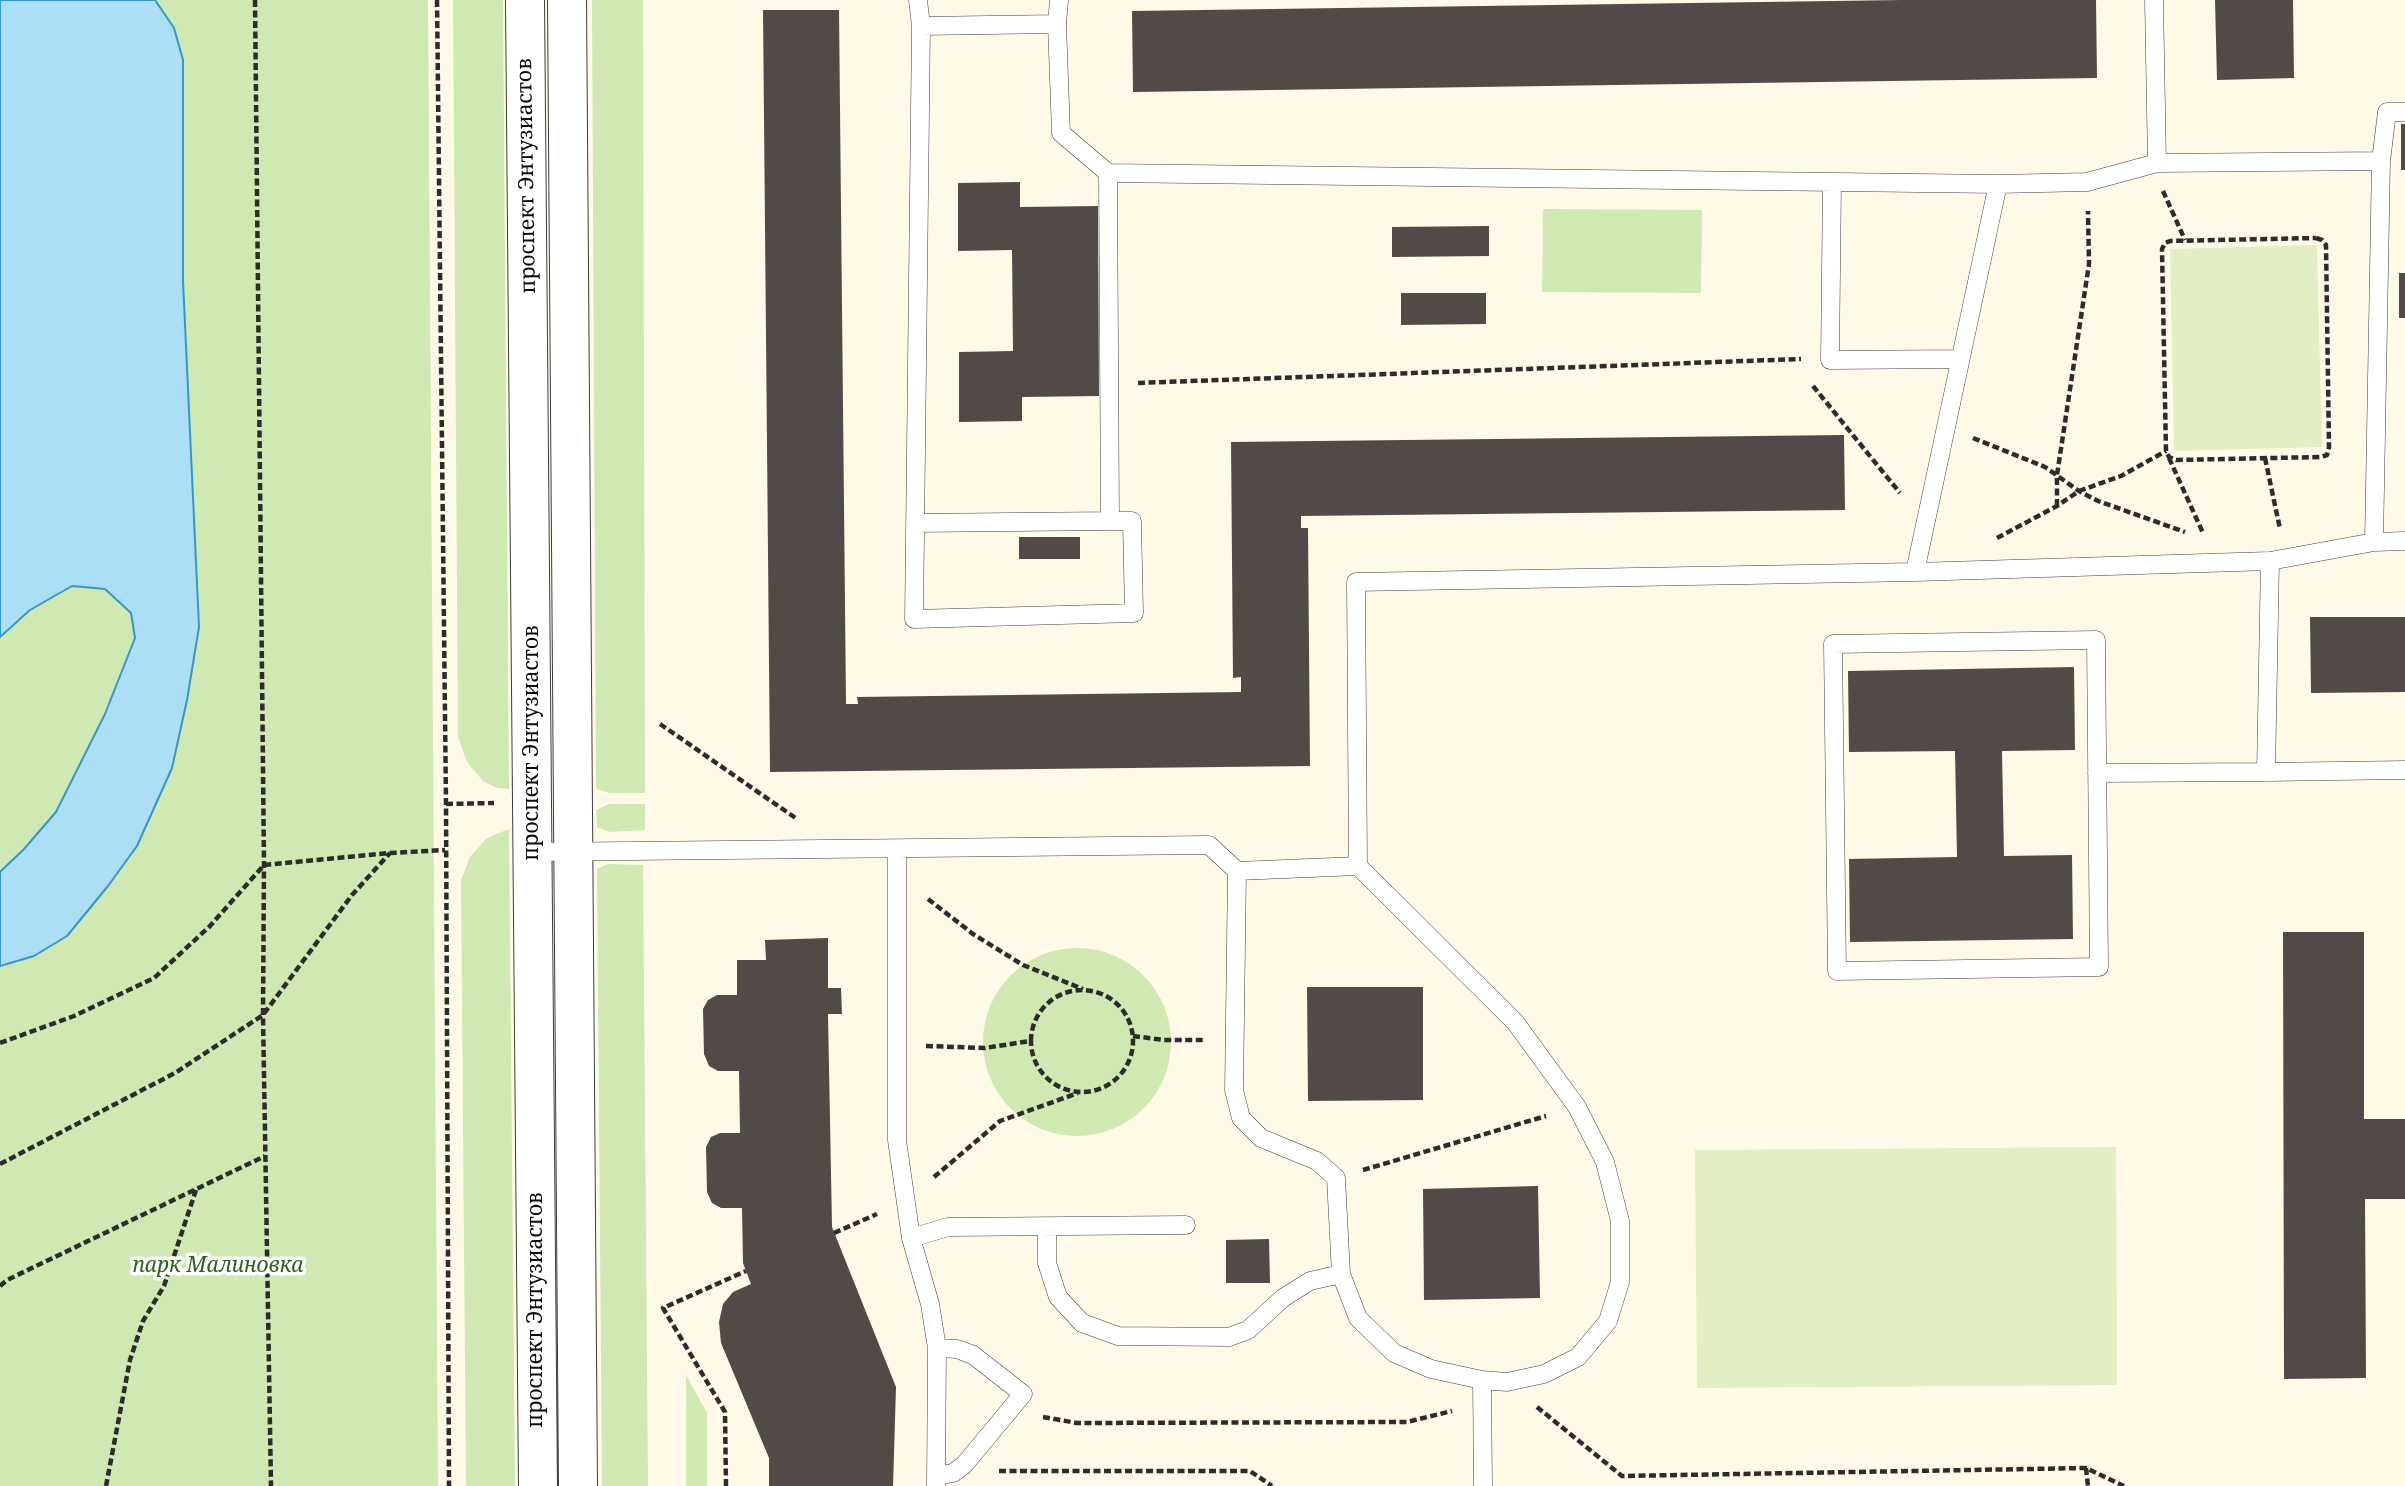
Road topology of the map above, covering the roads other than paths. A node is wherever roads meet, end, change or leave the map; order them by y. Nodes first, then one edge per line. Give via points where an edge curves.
1 (525, 0) edge
2 (567, 0) edge
3 (918, 0) edge
4 (1059, 0) edge
5 (2154, 0) edge
6 (1057, 24) junction
7 (921, 26) junction
8 (2405, 112) edge
9 (2381, 161) junction
10 (2157, 163) junction
11 (1108, 173) junction
12 (1832, 182) junction
13 (1998, 184) junction
14 (1960, 359) junction
15 (1110, 521) junction
16 (915, 523) junction
17 (2405, 541) edge
18 (2374, 542) junction
19 (2278, 560) junction
20 (1915, 572) junction
21 (2405, 770) edge
22 (2266, 772) junction
23 (2097, 773) junction
24 (897, 849) junction
25 (574, 851) junction
26 (533, 852) junction
27 (1358, 866) junction
28 (1237, 871) junction
29 (1186, 1225) dead end
30 (1047, 1227) junction
31 (911, 1238) junction
32 (1340, 1274) junction
33 (937, 1348) junction
34 (1482, 1380) junction
35 (936, 1481) edge
36 (538, 1486) edge
37 (578, 1486) edge
38 (1483, 1486) edge

1 - 26 street, проспект Энтузиастов
2 - 25 street, проспект Энтузиастов
3 - 7 lane
4 - 6 lane
5 - 10 lane
6 - 7 lane
6 - 11 lane via 1061,133
7 - 16 lane
8 - 9 lane via 2387,112
9 - 10 lane
9 - 18 lane
10 - 13 lane via 2087,182
11 - 12 lane
11 - 15 lane
12 - 13 lane
12 - 14 lane via 1830,360
13 - 14 lane
14 - 20 lane
15 - 16 lane
15 - 16 lane via 1132,521 1134,613 914,618
17 - 18 lane
18 - 19 lane
19 - 20 lane
19 - 22 lane
20 - 27 lane via 1356,582
21 - 22 lane
22 - 23 lane
23 - 23 lane via 2099,967 1837,971 1833,644 2096,640
24 - 25 lane
24 - 28 lane via 1209,845
24 - 31 lane via 897,1140
25 - 26 lane
25 - 37 street, проспект Энтузиастов
26 - 36 street, проспект Энтузиастов
27 - 28 lane
27 - 34 lane via 1515,1022 1577,1107 1605,1162 1620,1221 1620,1282 1608,1321 1578,1357 1544,1374 1507,1382
28 - 32 lane via 1234,1090 1241,1118 1262,1138 1317,1161 1336,1178
29 - 30 lane
30 - 31 lane via 948,1227
30 - 32 lane via 1047,1263 1058,1297 1082,1323 1118,1336 1229,1336 1248,1330 1310,1281
31 - 33 lane
32 - 34 lane via 1358,1318 1394,1353 1431,1369
33 - 35 lane
33 - 35 lane via 973,1355 1023,1394 964,1465
34 - 38 lane

